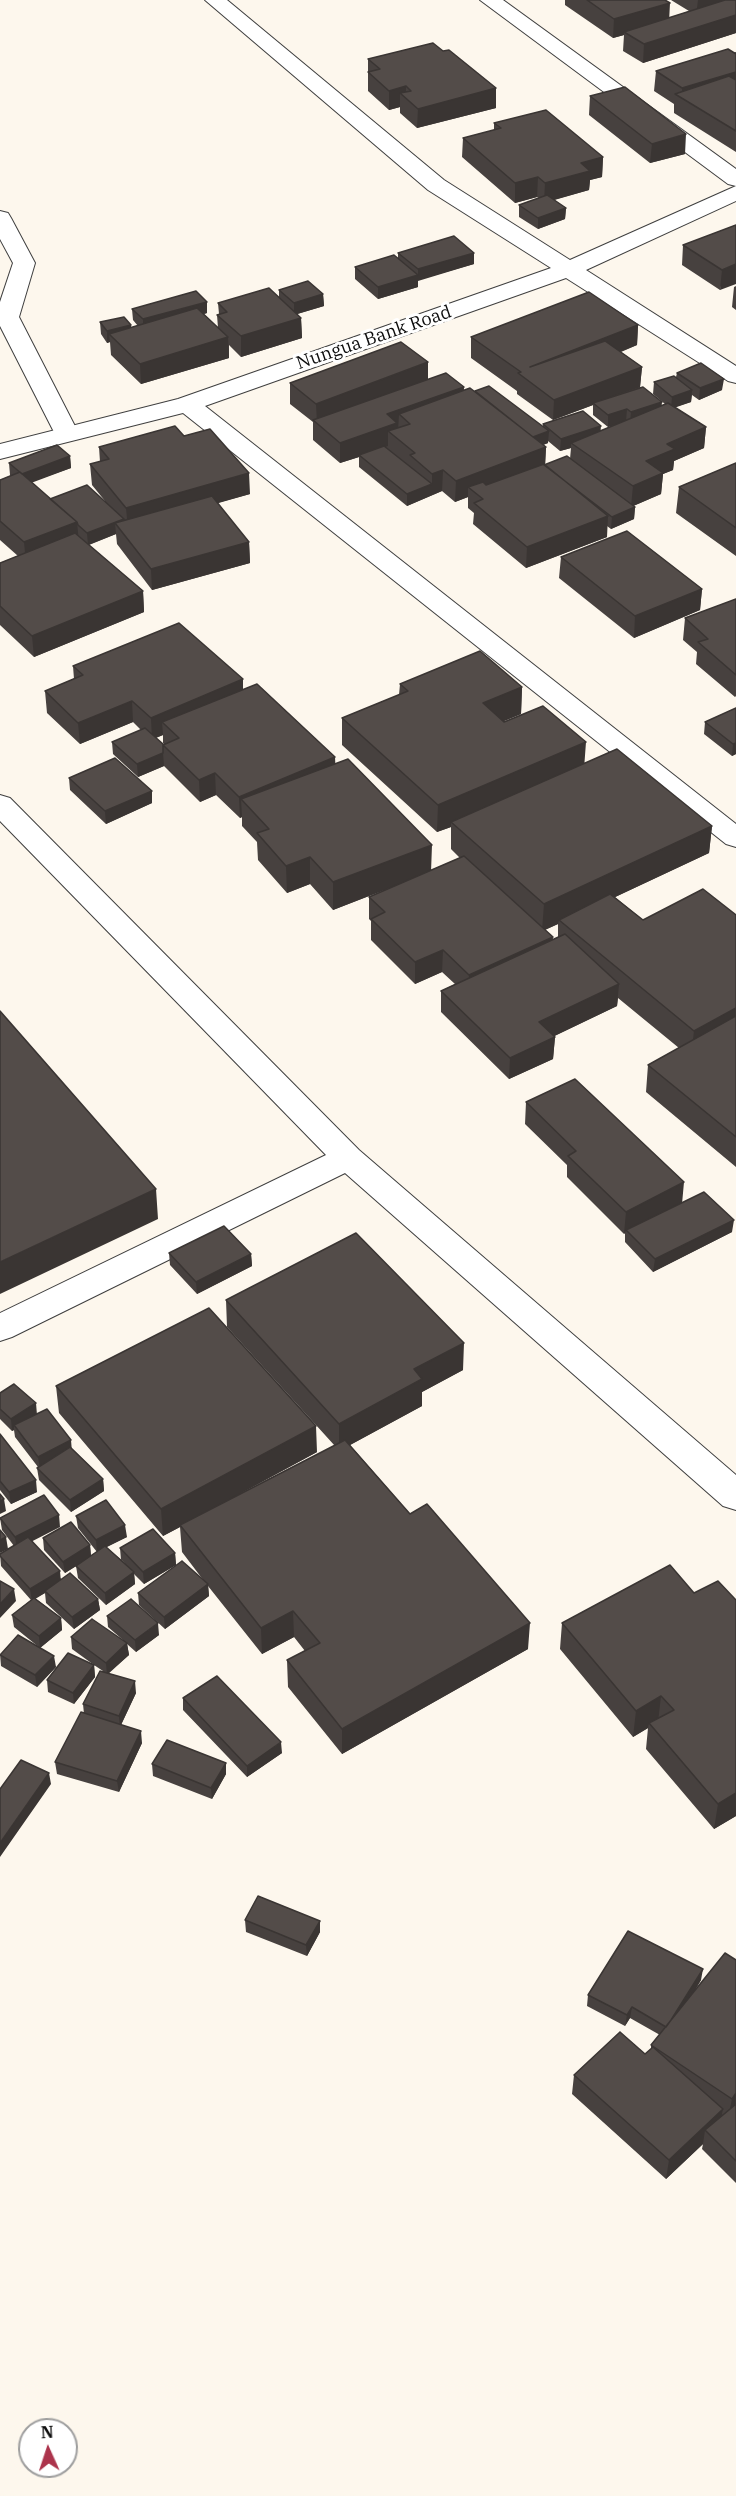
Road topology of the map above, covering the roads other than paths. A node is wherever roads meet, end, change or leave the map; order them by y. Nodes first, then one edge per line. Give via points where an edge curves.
1 (215, 0) edge
2 (490, 0) edge
3 (736, 179) edge
4 (736, 193) edge
5 (0, 218) edge
6 (570, 269) junction
7 (736, 376) edge
8 (187, 404) junction
9 (66, 434) junction
10 (0, 452) edge
11 (0, 804) edge
12 (736, 838) edge
13 (348, 1158) junction
14 (0, 1328) edge
15 (736, 1496) edge

1 - 6 street via 436,185
2 - 3 street
4 - 6 street, Nungua Bank Road
5 - 9 street via 24,263 7,317
6 - 7 street
6 - 8 street, Nungua Bank Road
8 - 9 street, Nungua Bank Road
8 - 12 street
9 - 10 street, Nungua Bank Road
11 - 13 street
13 - 14 street
13 - 15 street

